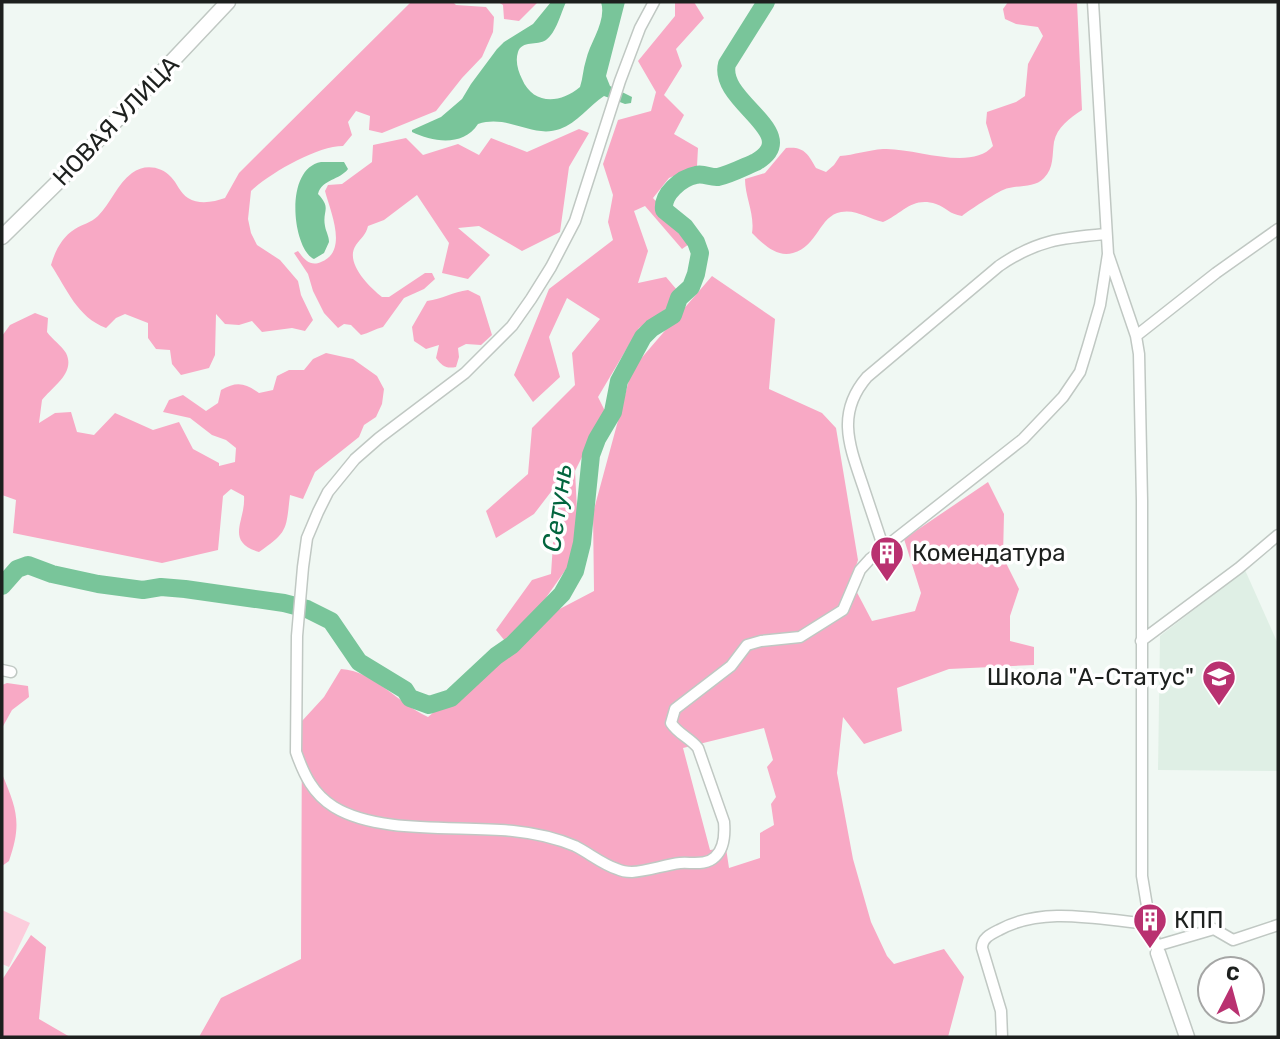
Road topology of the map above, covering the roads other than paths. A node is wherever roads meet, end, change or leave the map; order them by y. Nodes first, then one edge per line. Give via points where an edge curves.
1 (228, 2) edge
2 (654, 2) edge
3 (1093, 2) edge
4 (1278, 229) edge
5 (3, 234) edge
6 (1106, 234) junction
7 (1108, 254) junction
8 (1136, 336) junction
9 (1278, 536) edge
10 (884, 549) junction
11 (1141, 641) junction
12 (1150, 925) junction
13 (1278, 925) edge
14 (1157, 949) junction
15 (1002, 1037) edge
16 (1188, 1037) edge

1 - 5 street, НОВАЯ УЛИЦА
2 - 10 street via 620,81 575,221 531,299 512,326 465,373 379,438 342,472 328,492 307,538 303,567 296,752 302,769 314,792 355,817 536,835 572,845 617,870 632,872 714,859 725,835 724,822 698,748 671,723 675,709 731,666 747,645 800,637 842,610 860,570
3 - 6 street
4 - 8 street
6 - 7 street
6 - 10 street via 1067,237 1020,251 857,388 849,413 849,444
7 - 8 street
7 - 10 street via 1100,305 1080,372 1063,397 1023,439
8 - 11 street via 1141,421
9 - 11 street
11 - 12 street via 1142,876
12 - 14 street
12 - 15 street via 1042,915 987,936 982,948 1001,1011
13 - 14 street via 1234,940 1214,929
14 - 16 street

